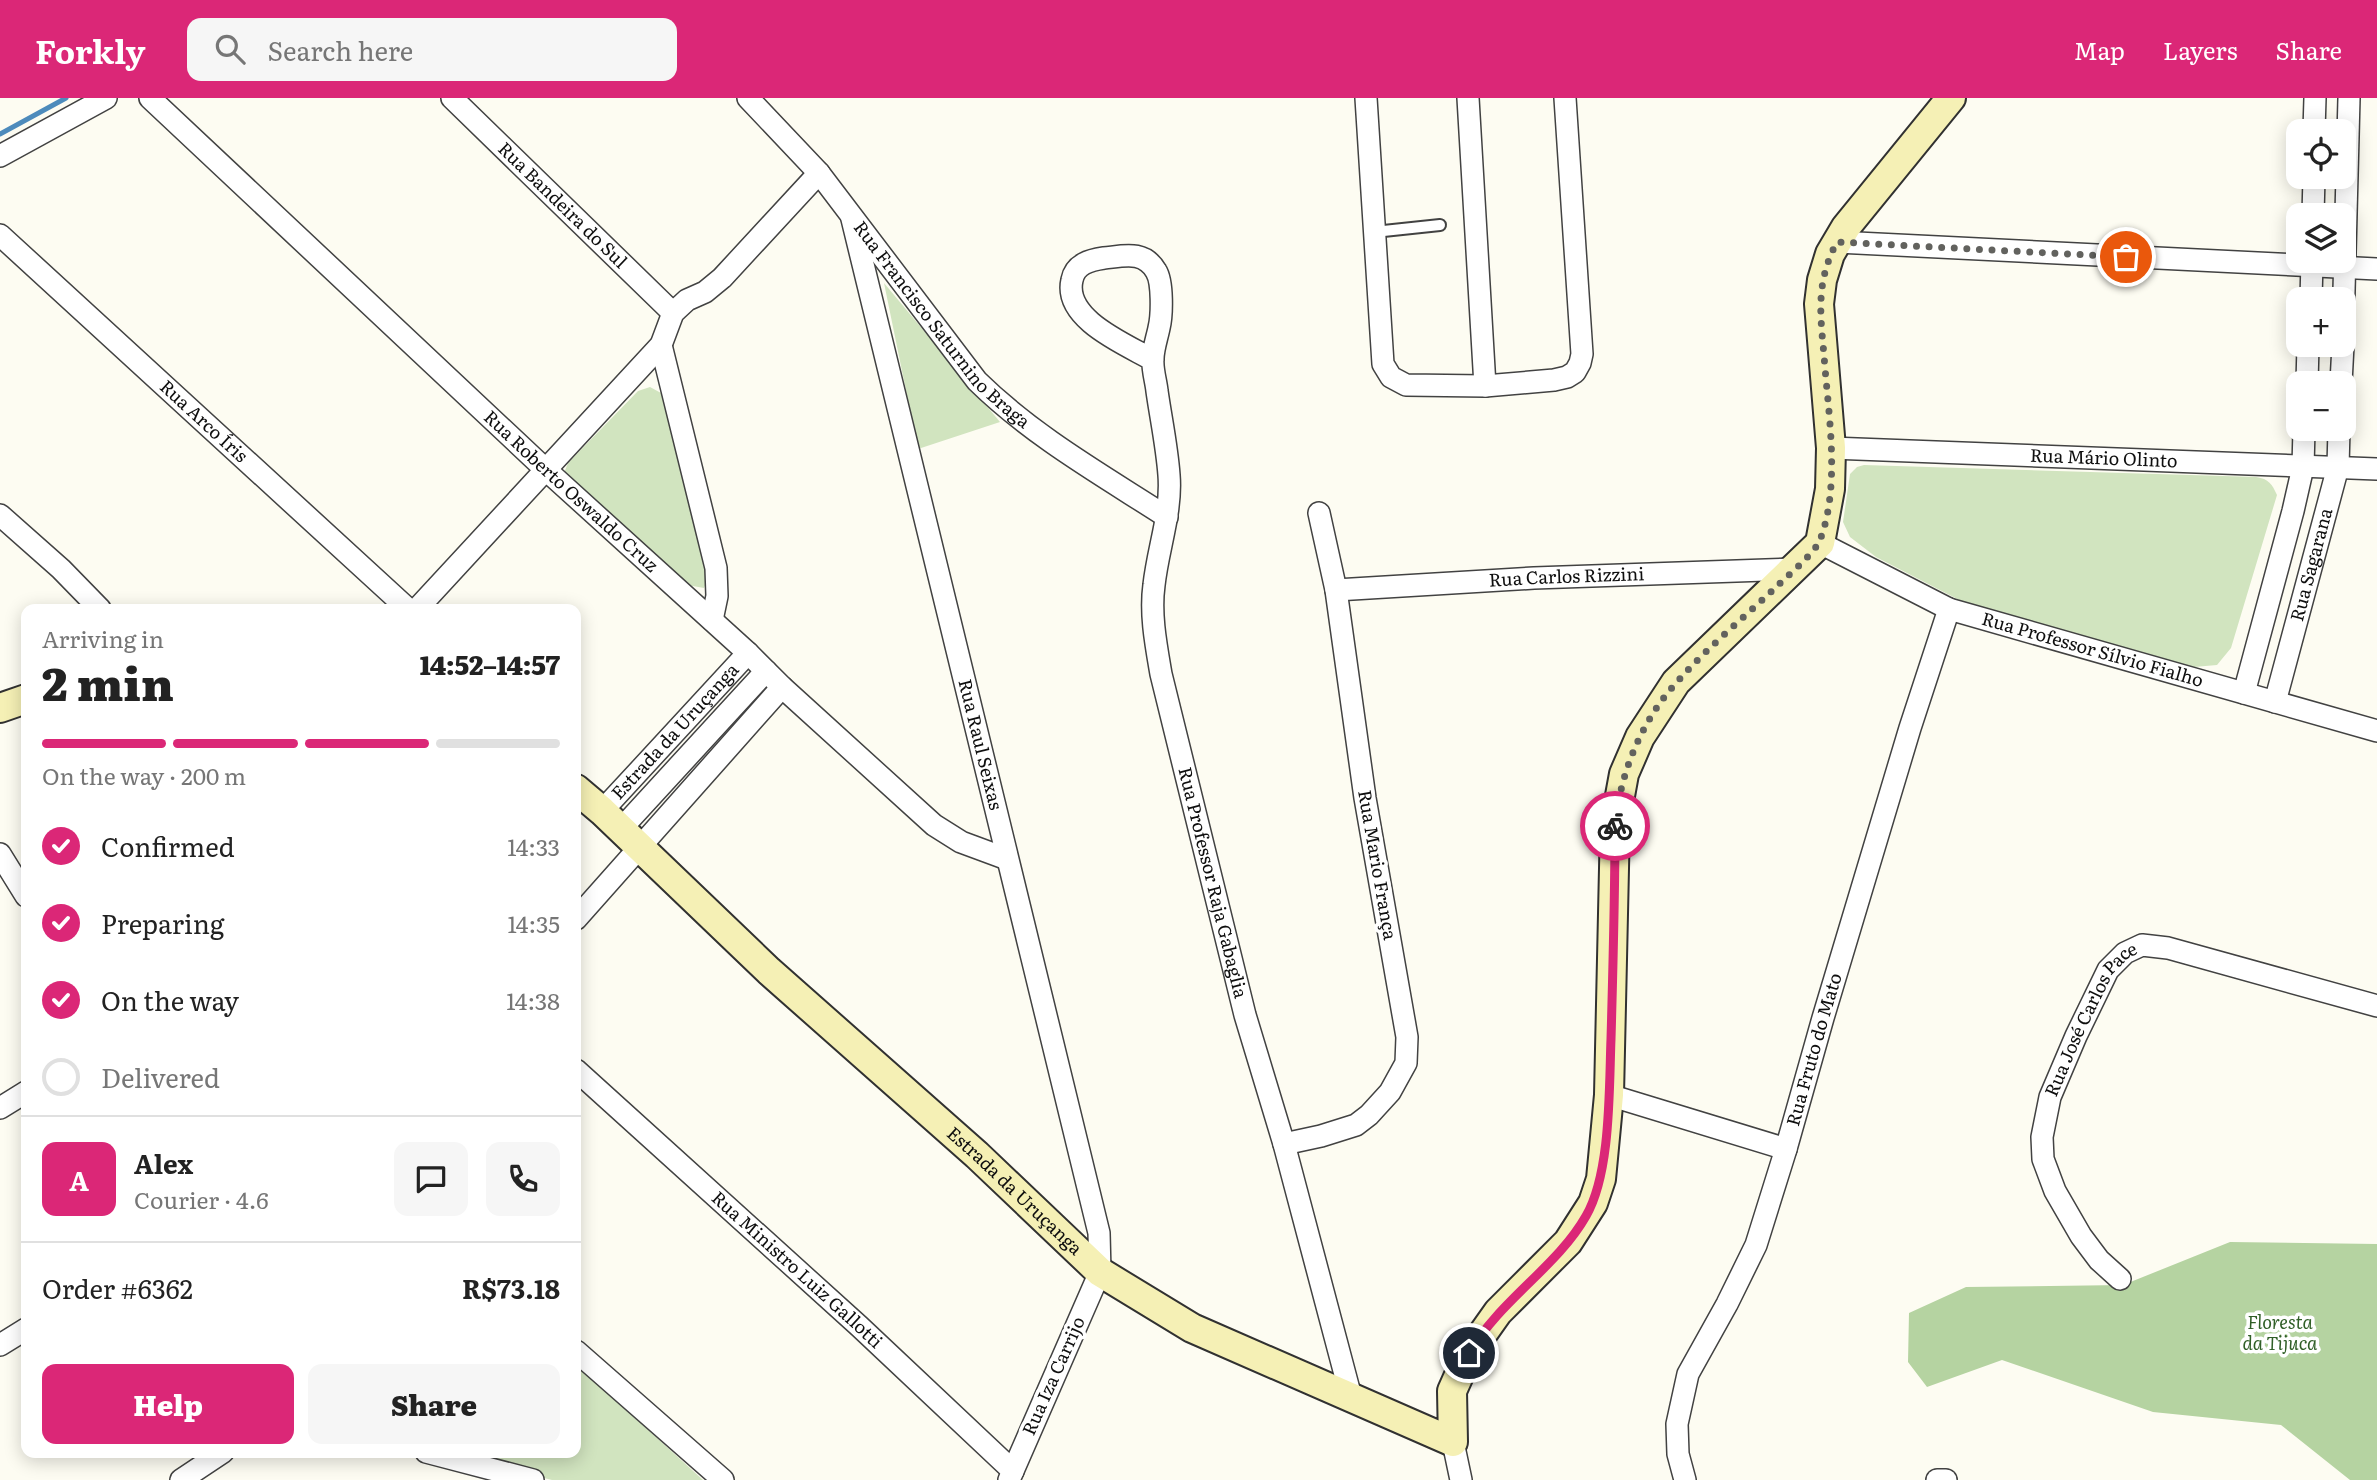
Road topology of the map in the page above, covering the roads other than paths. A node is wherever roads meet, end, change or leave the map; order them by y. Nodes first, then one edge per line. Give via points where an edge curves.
1 (106, 98) edge
2 (150, 98) edge
3 (452, 98) edge
4 (748, 98) edge
5 (1366, 98) edge
6 (1468, 98) edge
7 (1565, 98) edge
8 (1951, 98) edge
9 (2315, 98) edge
10 (2350, 98) edge
11 (2314, 119) edge
12 (0, 156) edge
13 (819, 173) junction
14 (2348, 203) edge
15 (852, 219) junction
16 (1440, 225) dead end
17 (1374, 232) junction
18 (0, 235) edge
19 (1837, 242) junction
20 (2286, 262) edge
21 (2356, 268) edge
22 (2377, 269) edge
23 (673, 313) junction
24 (661, 345) junction
25 (1153, 360) junction
26 (1485, 386) junction
27 (2303, 441) edge
28 (2339, 441) edge
29 (1831, 447) junction
30 (2302, 467) junction
31 (2338, 467) junction
32 (545, 469) junction
33 (2377, 469) edge
34 (1319, 513) dead end
35 (0, 514) edge
36 (1167, 517) junction
37 (1820, 543) junction
38 (1795, 569) junction
39 (1336, 590) junction
40 (95, 604) edge
41 (403, 604) edge
42 (422, 604) edge
43 (1949, 609) junction
44 (712, 620) junction
45 (748, 653) junction
46 (766, 671) junction
47 (782, 687) junction
48 (2244, 693) junction
49 (21, 701) edge
50 (2275, 702) junction
51 (0, 708) edge
52 (2377, 731) edge
53 (581, 793) edge
54 (621, 829) junction
55 (1007, 859) junction
56 (2, 862) edge
57 (21, 889) edge
58 (581, 909) edge
59 (2377, 1006) edge
60 (581, 1075) edge
61 (21, 1095) edge
62 (1609, 1095) junction
63 (0, 1108) edge
64 (1284, 1144) junction
65 (1786, 1149) junction
66 (1100, 1272) junction
67 (2120, 1279) dead end
68 (21, 1332) edge
69 (0, 1345) edge
70 (581, 1355) edge
71 (1351, 1397) junction
72 (1453, 1442) junction
73 (214, 1458) edge
74 (449, 1458) edge
75 (1011, 1476) edge
76 (181, 1480) edge
77 (533, 1480) edge
78 (723, 1480) edge
79 (1461, 1480) edge
80 (1685, 1480) edge
81 (1937, 1480) edge
82 (1946, 1480) edge

1 - 12 street
2 - 32 street, Rua Roberto Oswaldo Cruz
3 - 23 street, Rua Bandeira do Sul
4 - 13 street, Rua Francisco Saturnino Braga
5 - 17 street
6 - 26 street
7 - 26 street via 1580,363 1567,377
8 - 19 street
9 - 11 street
10 - 14 street
13 - 15 street, Rua Francisco Saturnino Braga
13 - 23 street via 722,278
15 - 36 street, Rua Francisco Saturnino Braga via 977,381 1005,408
15 - 55 street, Rua Raul Seixas
16 - 17 lane
17 - 26 street via 1383,364 1391,377 1406,384
18 - 41 street, Rua Arco Íris
19 - 20 street
19 - 29 street via 1822,280 1819,304
21 - 22 street
23 - 24 street
24 - 32 street
24 - 44 street via 716,568
25 - 25 street, Rua Professor Raja Gabaglia via 1160,325 1156,270 1136,255 1082,264 1071,285 1077,310
25 - 36 street, Rua Professor Raja Gabaglia via 1169,476
27 - 30 street, Rua Sagarana
28 - 31 street, Rua Sagarana
29 - 30 street, Rua Mário Olinto
29 - 37 street via 1830,489
30 - 31 street, Rua Mário Olinto
30 - 48 street, Rua Sagarana
31 - 33 street, Rua Mário Olinto
31 - 50 street, Rua Sagarana
32 - 42 street
32 - 44 street, Rua Roberto Oswaldo Cruz
34 - 39 street, Rua Mario França
35 - 40 street
36 - 64 street, Rua Professor Raja Gabaglia via 1154,586 1161,674 1245,1015
37 - 38 street
37 - 43 street, Rua Professor Sílvio Fialho
38 - 39 street, Rua Carlos Rizzini
38 - 62 street via 1676,682 1640,737 1624,774 1615,823
39 - 64 street, Rua Mario França via 1365,798 1407,1037 1406,1063 1390,1092 1356,1125
43 - 48 street, Rua Professor Sílvio Fialho
43 - 65 street, Rua Fruto do Mato
44 - 45 street, Rua Roberto Oswaldo Cruz
45 - 46 street, Rua Roberto Oswaldo Cruz
45 - 54 street, Estrada da Uruçanga
46 - 47 street, Rua Roberto Oswaldo Cruz
46 - 54 street, Estrada da Uruçanga
47 - 54 street
47 - 55 street, Rua Roberto Oswaldo Cruz via 934,825 961,842
48 - 50 street, Rua Professor Sílvio Fialho
49 - 51 street
50 - 52 street, Rua Professor Sílvio Fialho
53 - 54 street, Estrada da Uruçanga
54 - 58 street
54 - 66 street, Estrada da Uruçanga via 769,971
55 - 66 street, Rua Raul Seixas via 1099,1233
56 - 57 street
59 - 67 street, Rua José Carlos Pace via 2168,947 2142,944 2108,970 2050,1097 2042,1137 2043,1159 2055,1191 2081,1236
60 - 75 street, Rua Ministro Luiz Gallotti via 868,1335
61 - 63 street
62 - 65 street
62 - 72 street via 1601,1180 1593,1203 1568,1242 1498,1312 1469,1353 1452,1391
64 - 71 street, Rua Professor Raja Gabaglia
65 - 80 street, Rua Fruto do Mato via 1756,1245 1688,1374 1677,1424
66 - 71 street, Estrada da Uruçanga via 1192,1328
66 - 75 street, Rua Iza Carrijo
68 - 69 street
70 - 78 street
71 - 72 street, Estrada da Uruçanga
72 - 79 street
73 - 76 street
74 - 77 street
81 - 82 street

